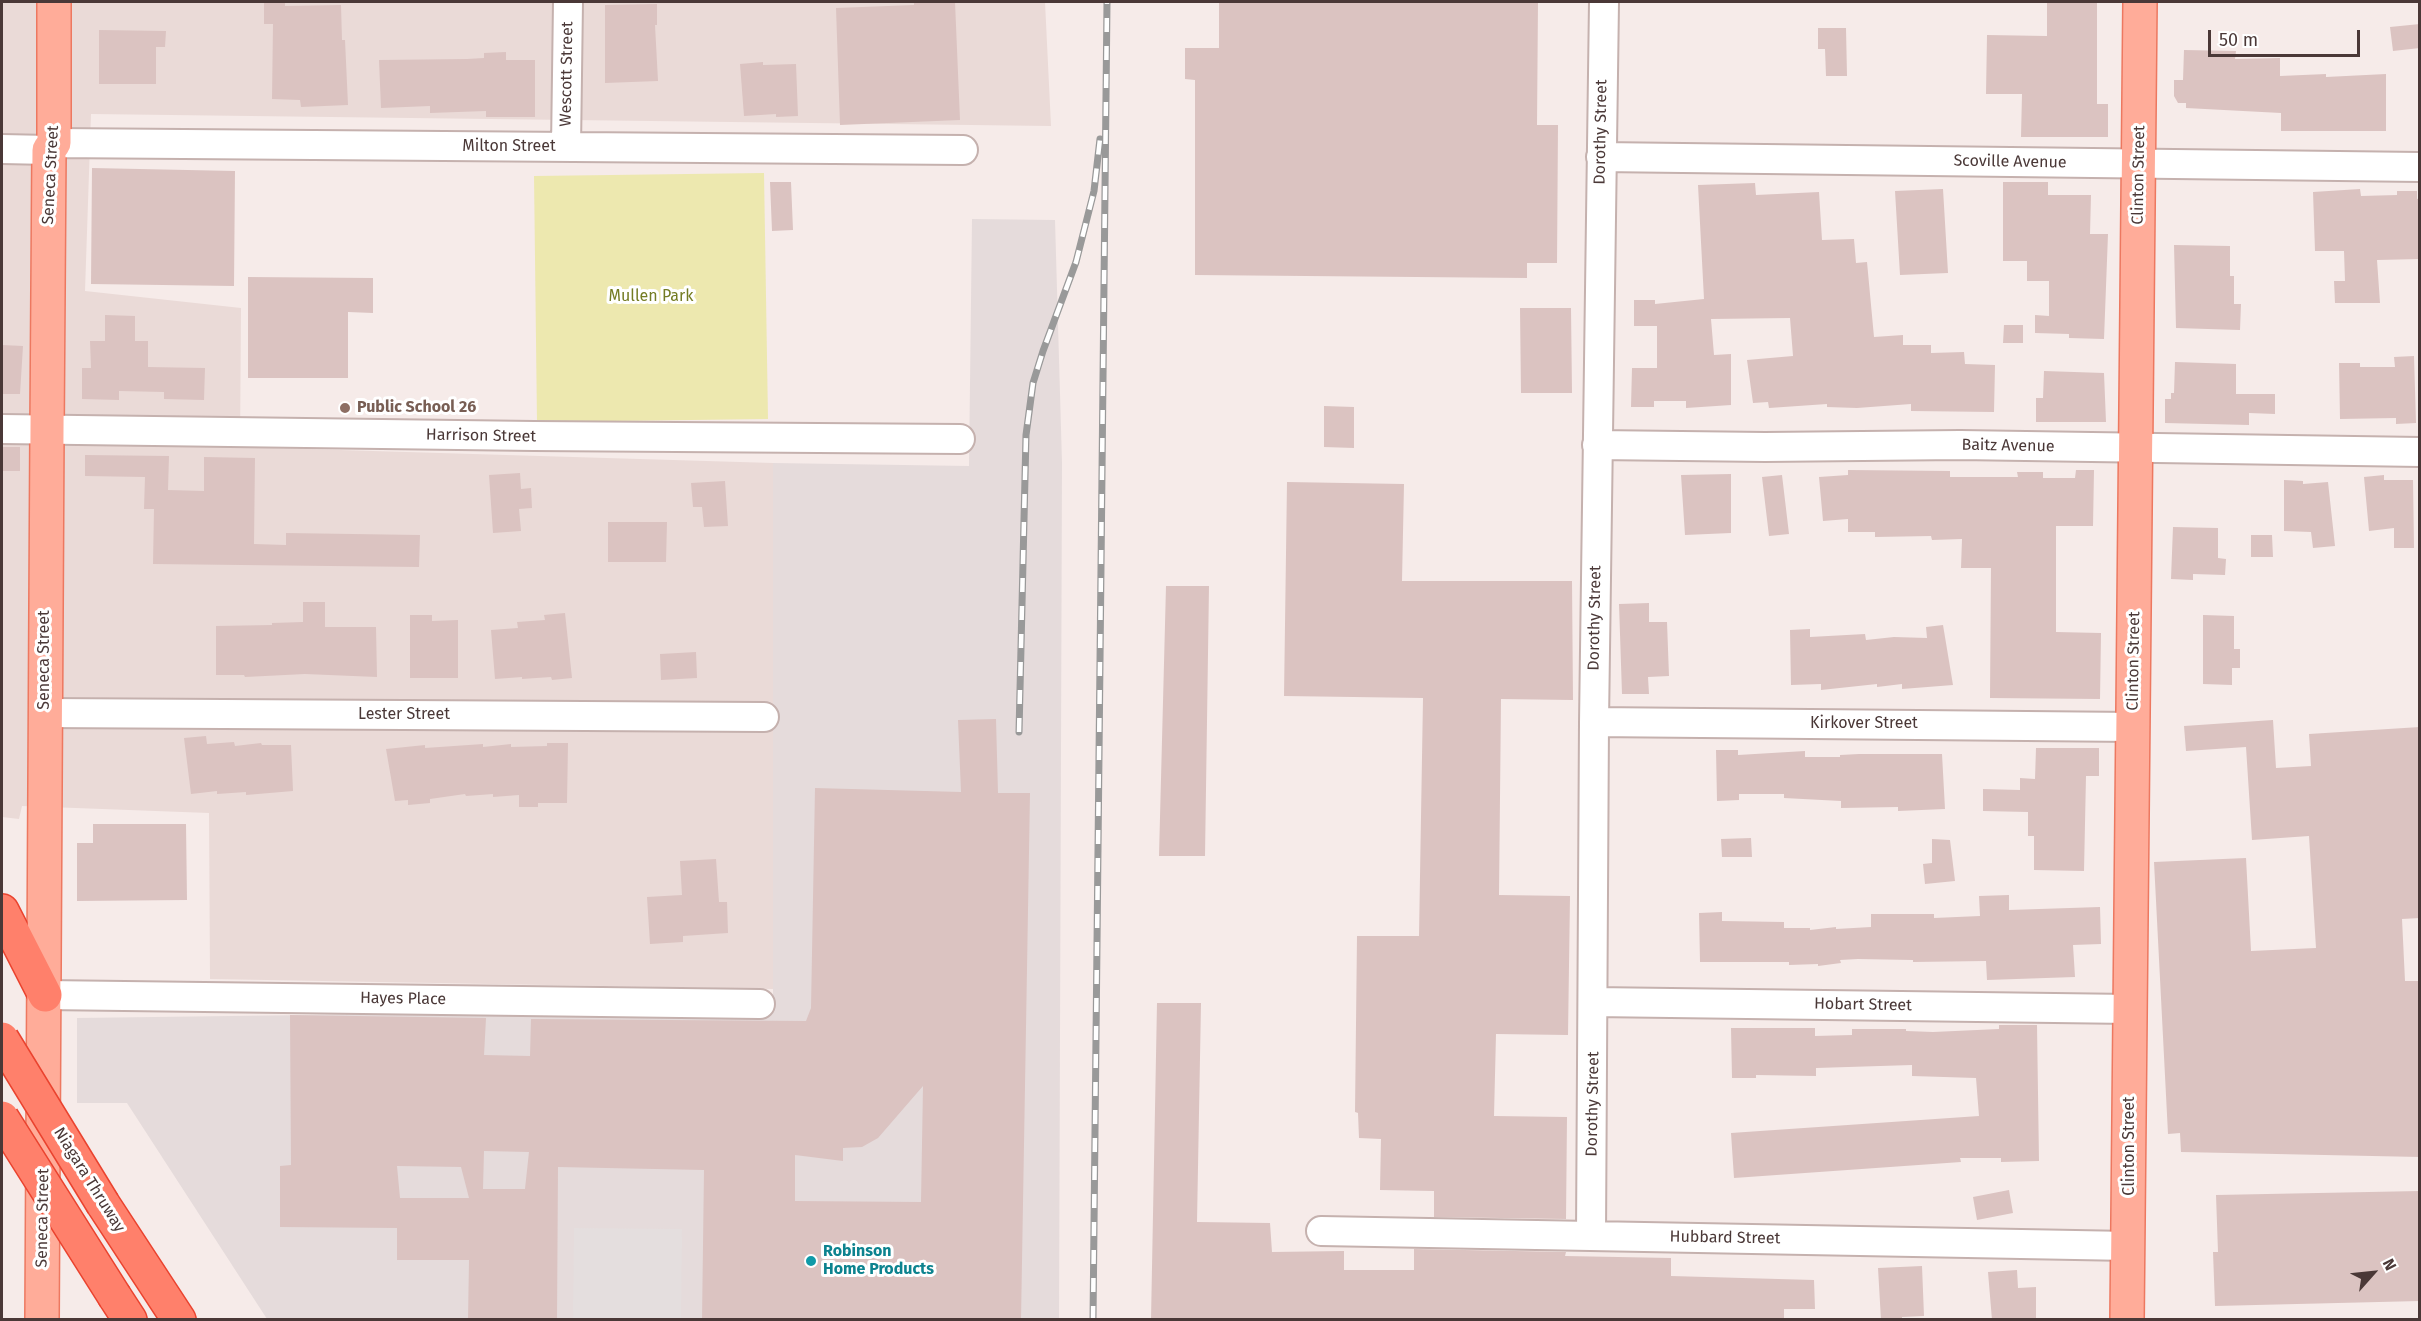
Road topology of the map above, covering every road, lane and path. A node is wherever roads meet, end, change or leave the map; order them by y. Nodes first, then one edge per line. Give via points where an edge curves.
1 (54, 2) edge
2 (568, 2) edge
3 (1604, 2) edge
4 (2140, 2) edge
5 (52, 147) junction
6 (566, 147) junction
7 (2, 149) edge
8 (963, 150) dead end
9 (1600, 157) junction
10 (2139, 164) junction
11 (2420, 167) edge
12 (2, 429) edge
13 (47, 430) junction
14 (960, 439) dead end
15 (1597, 445) junction
16 (2136, 449) junction
17 (2420, 452) edge
18 (44, 713) junction
19 (764, 717) dead end
20 (1594, 722) junction
21 (2134, 727) junction
22 (2, 911) edge
23 (45, 995) junction
24 (1594, 1002) junction
25 (760, 1004) dead end
26 (2132, 1009) junction
27 (2, 1039) edge
28 (2, 1118) edge
29 (1321, 1231) dead end
30 (1591, 1235) junction
31 (2129, 1246) junction
32 (123, 1308) edge
33 (42, 1320) edge
34 (179, 1320) edge
35 (2127, 1320) edge

1 - 5 main road, Seneca Street
2 - 6 street, Wescott Street
3 - 9 street, Dorothy Street
4 - 10 main road, Clinton Street
5 - 6 street, Milton Street
5 - 7 street, Milton Street
5 - 13 main road, Seneca Street
6 - 8 street, Milton Street
9 - 10 street, Scoville Avenue
9 - 15 street, Dorothy Street
10 - 11 street, Scoville Avenue
10 - 16 main road, Clinton Street
12 - 13 street, Harrison Street
13 - 14 street, Harrison Street
13 - 18 main road, Seneca Street
15 - 16 street, Baitz Avenue
15 - 20 street, Dorothy Street
16 - 17 street, Baitz Avenue
16 - 21 main road, Clinton Street
18 - 19 street, Lester Street
18 - 23 main road, Seneca Street
20 - 21 street, Kirkover Street
20 - 24 street, Dorothy Street
21 - 26 main road, Clinton Street
22 - 23 highway
23 - 25 street, Hayes Place
23 - 33 main road, Seneca Street
24 - 26 street, Hobart Street
24 - 30 street, Dorothy Street
26 - 31 main road, Clinton Street
27 - 34 highway, Niagara Thruway, bridge
28 - 32 highway, bridge
29 - 30 street, Hubbard Street
30 - 31 street, Hubbard Street
31 - 35 main road, Clinton Street

